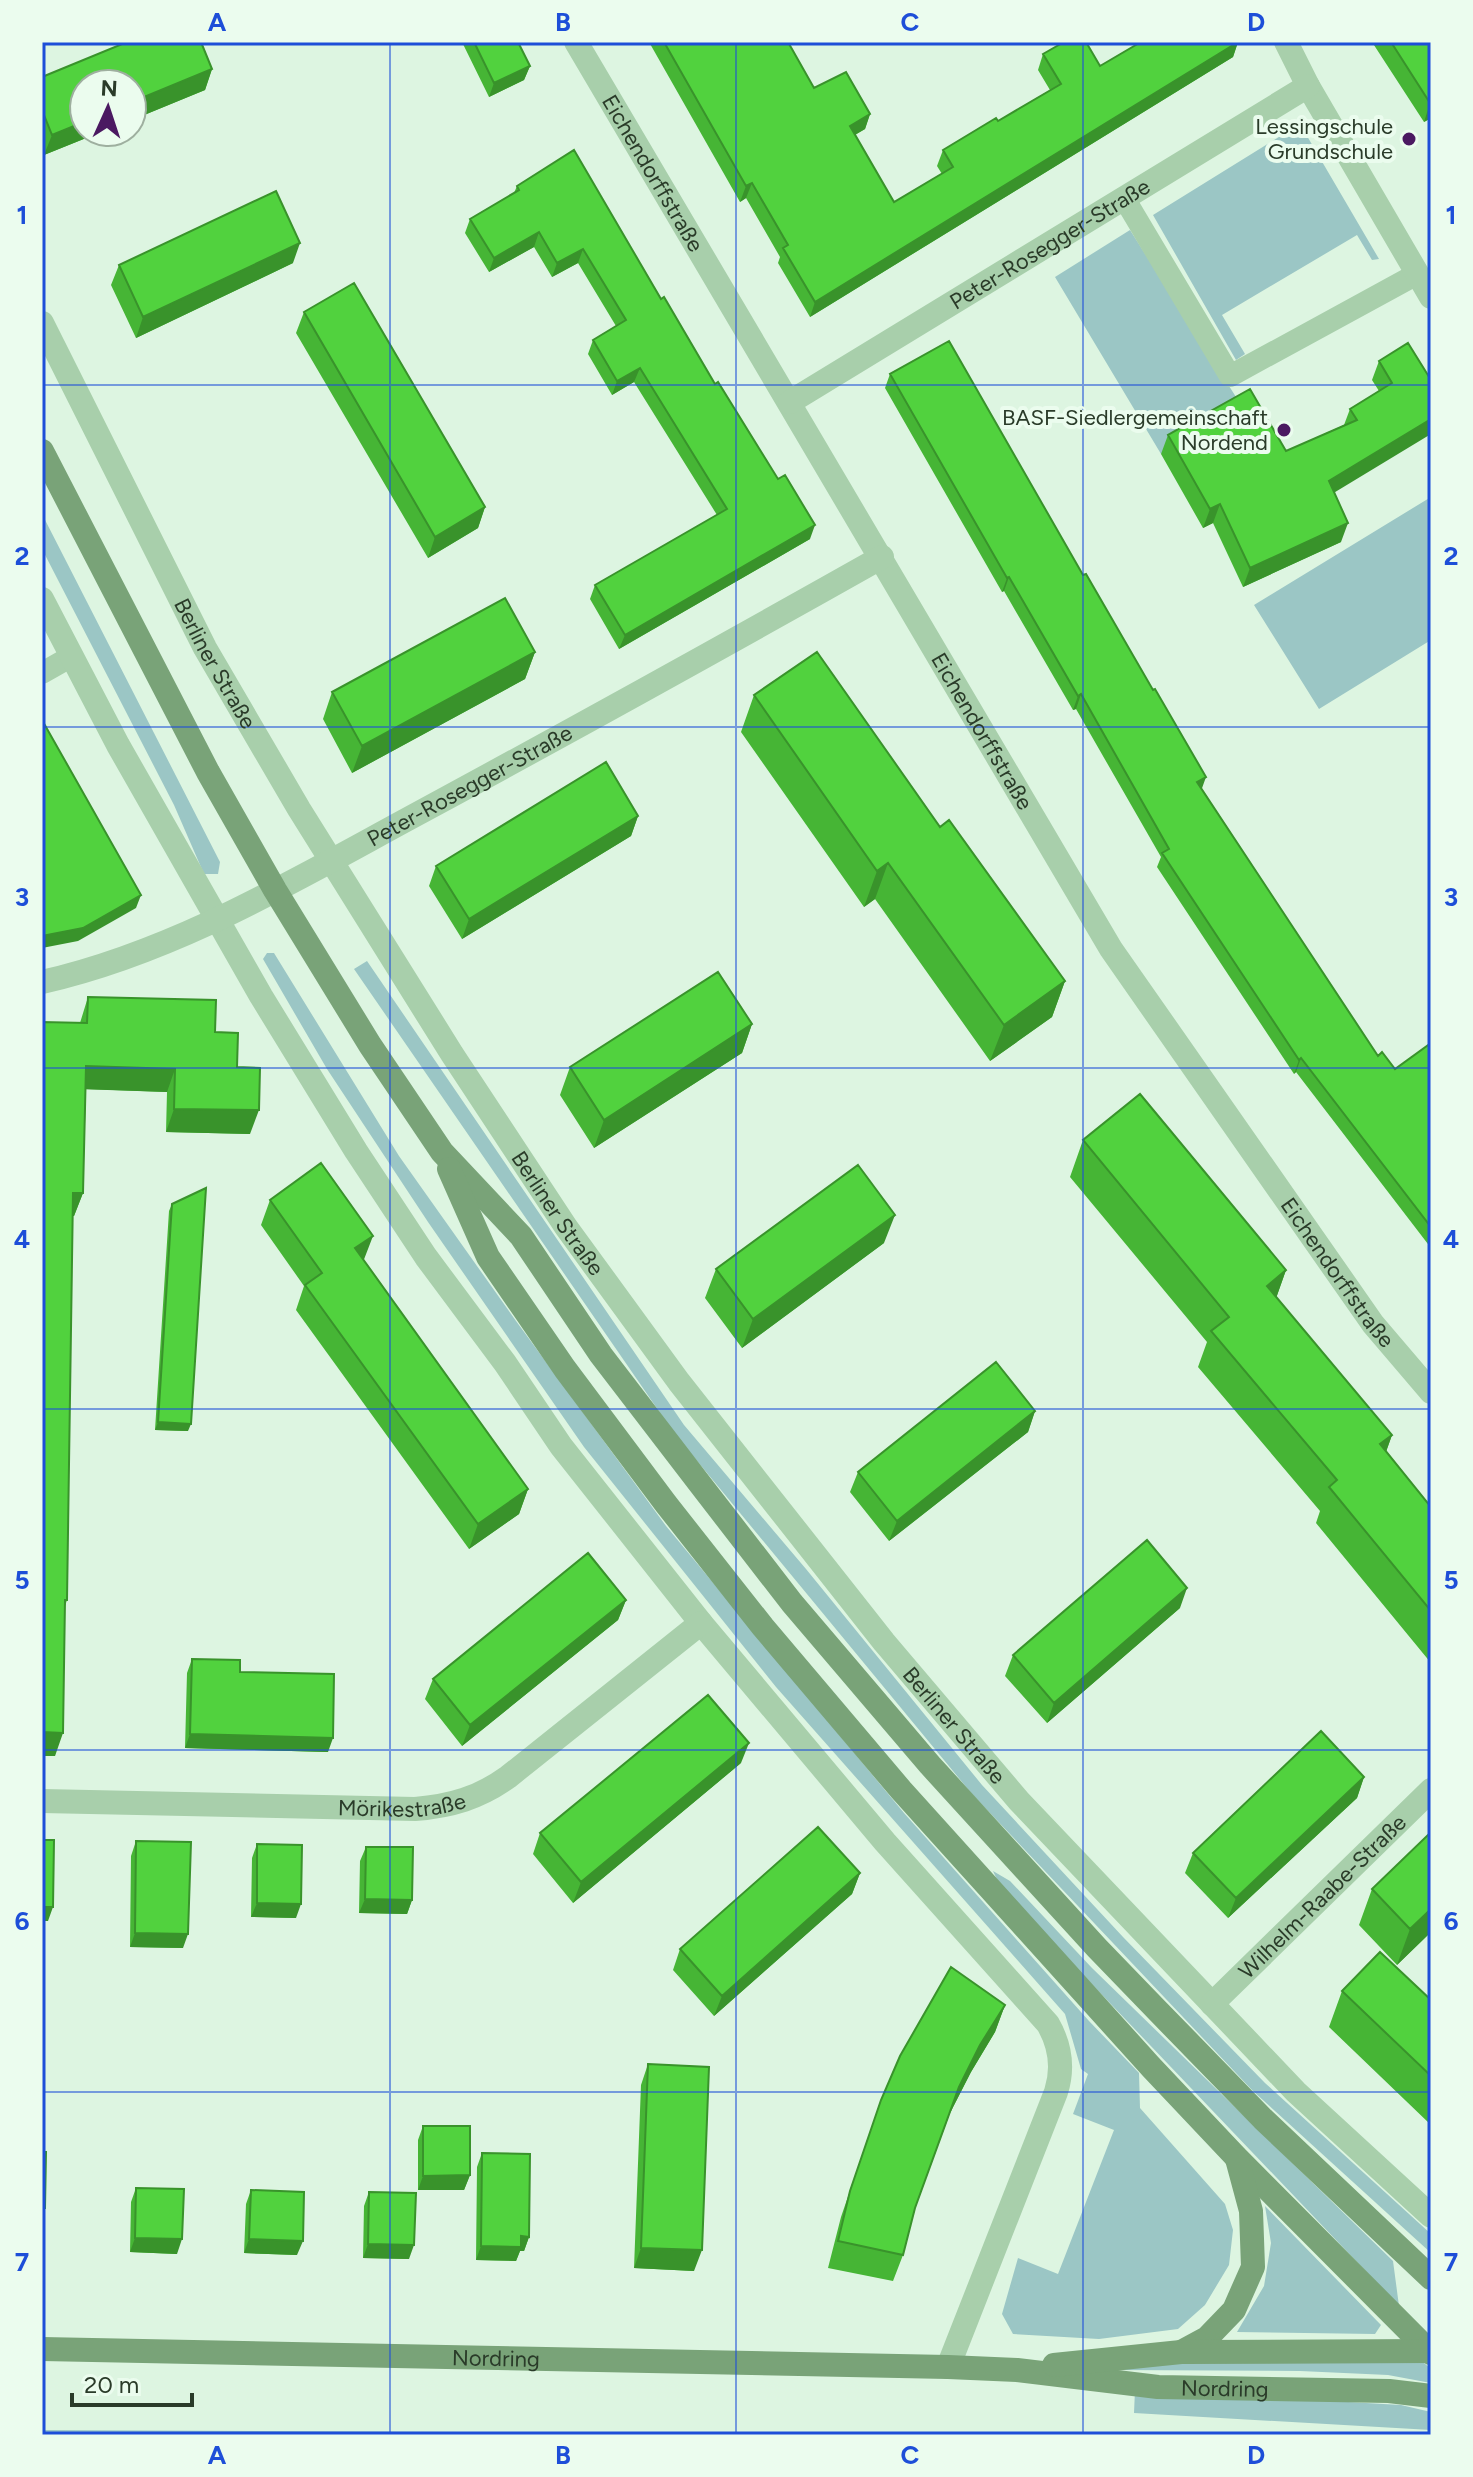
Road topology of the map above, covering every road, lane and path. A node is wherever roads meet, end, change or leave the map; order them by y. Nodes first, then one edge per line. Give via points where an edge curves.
1 (576, 42) edge
2 (1286, 42) edge
3 (1308, 86) junction
4 (1124, 198) junction
5 (1417, 274) junction
6 (1431, 297) edge
7 (42, 323) edge
8 (790, 402) junction
9 (42, 451) edge
10 (882, 557) junction
11 (42, 599) edge
12 (72, 656) junction
13 (42, 673) edge
14 (332, 860) junction
15 (275, 890) junction
16 (217, 919) junction
17 (42, 982) edge
18 (442, 1152) junction
19 (1431, 1392) edge
20 (701, 1623) junction
21 (1431, 1790) edge
22 (42, 1801) edge
23 (1212, 2004) junction
24 (1151, 2067) joint
25 (1236, 2157) junction
26 (1431, 2216) edge
27 (1431, 2278) edge
28 (42, 2349) edge
29 (1181, 2352) junction
30 (1430, 2352) edge
31 (948, 2367) junction
32 (1017, 2370) junction
33 (1431, 2396) edge

1 - 8 street, Eichendorffstraße
2 - 3 street
3 - 4 street, Peter-Rosegger-Straße
3 - 5 street
4 - 5 lane via 1230,376
4 - 8 street, Peter-Rosegger-Straße
5 - 6 street
7 - 14 street, Berliner Straße via 205,648
8 - 10 street, Eichendorffstraße
9 - 15 main road, Berliner Straße
10 - 14 street, Peter-Rosegger-Straße
10 - 19 street, Eichendorffstraße via 1111,949 1373,1324
11 - 12 street
12 - 13 lane
12 - 16 street
14 - 15 street, Peter-Rosegger-Straße
14 - 23 street, Berliner Straße via 557,1214 679,1382 884,1642 1019,1801
15 - 16 street, Peter-Rosegger-Straße
15 - 18 main road, Berliner Straße
16 - 17 street, Peter-Rosegger-Straße via 130,956
16 - 20 street via 426,1257 561,1446
18 - 24 main road, Berliner Straße via 488,1257 676,1516 901,1790
18 - 27 main road, Berliner Straße via 521,1236 601,1355 792,1603 930,1765 1263,2119
20 - 22 street, Mörikestraße via 508,1777 467,1801 415,1809
20 - 31 street via 1057,2040 1061,2077
21 - 23 street, Wilhelm-Raabe-Straße
23 - 26 street via 1296,2092
24 - 25 main road, Nordring
25 - 29 main road via 1251,2211 1253,2267 1234,2310 1207,2338
25 - 30 main road, Nordring
28 - 31 main road, Nordring
29 - 30 main road, Nordring
29 - 32 main road, Nordring
31 - 32 main road, Nordring
32 - 33 main road, Nordring via 1158,2387

